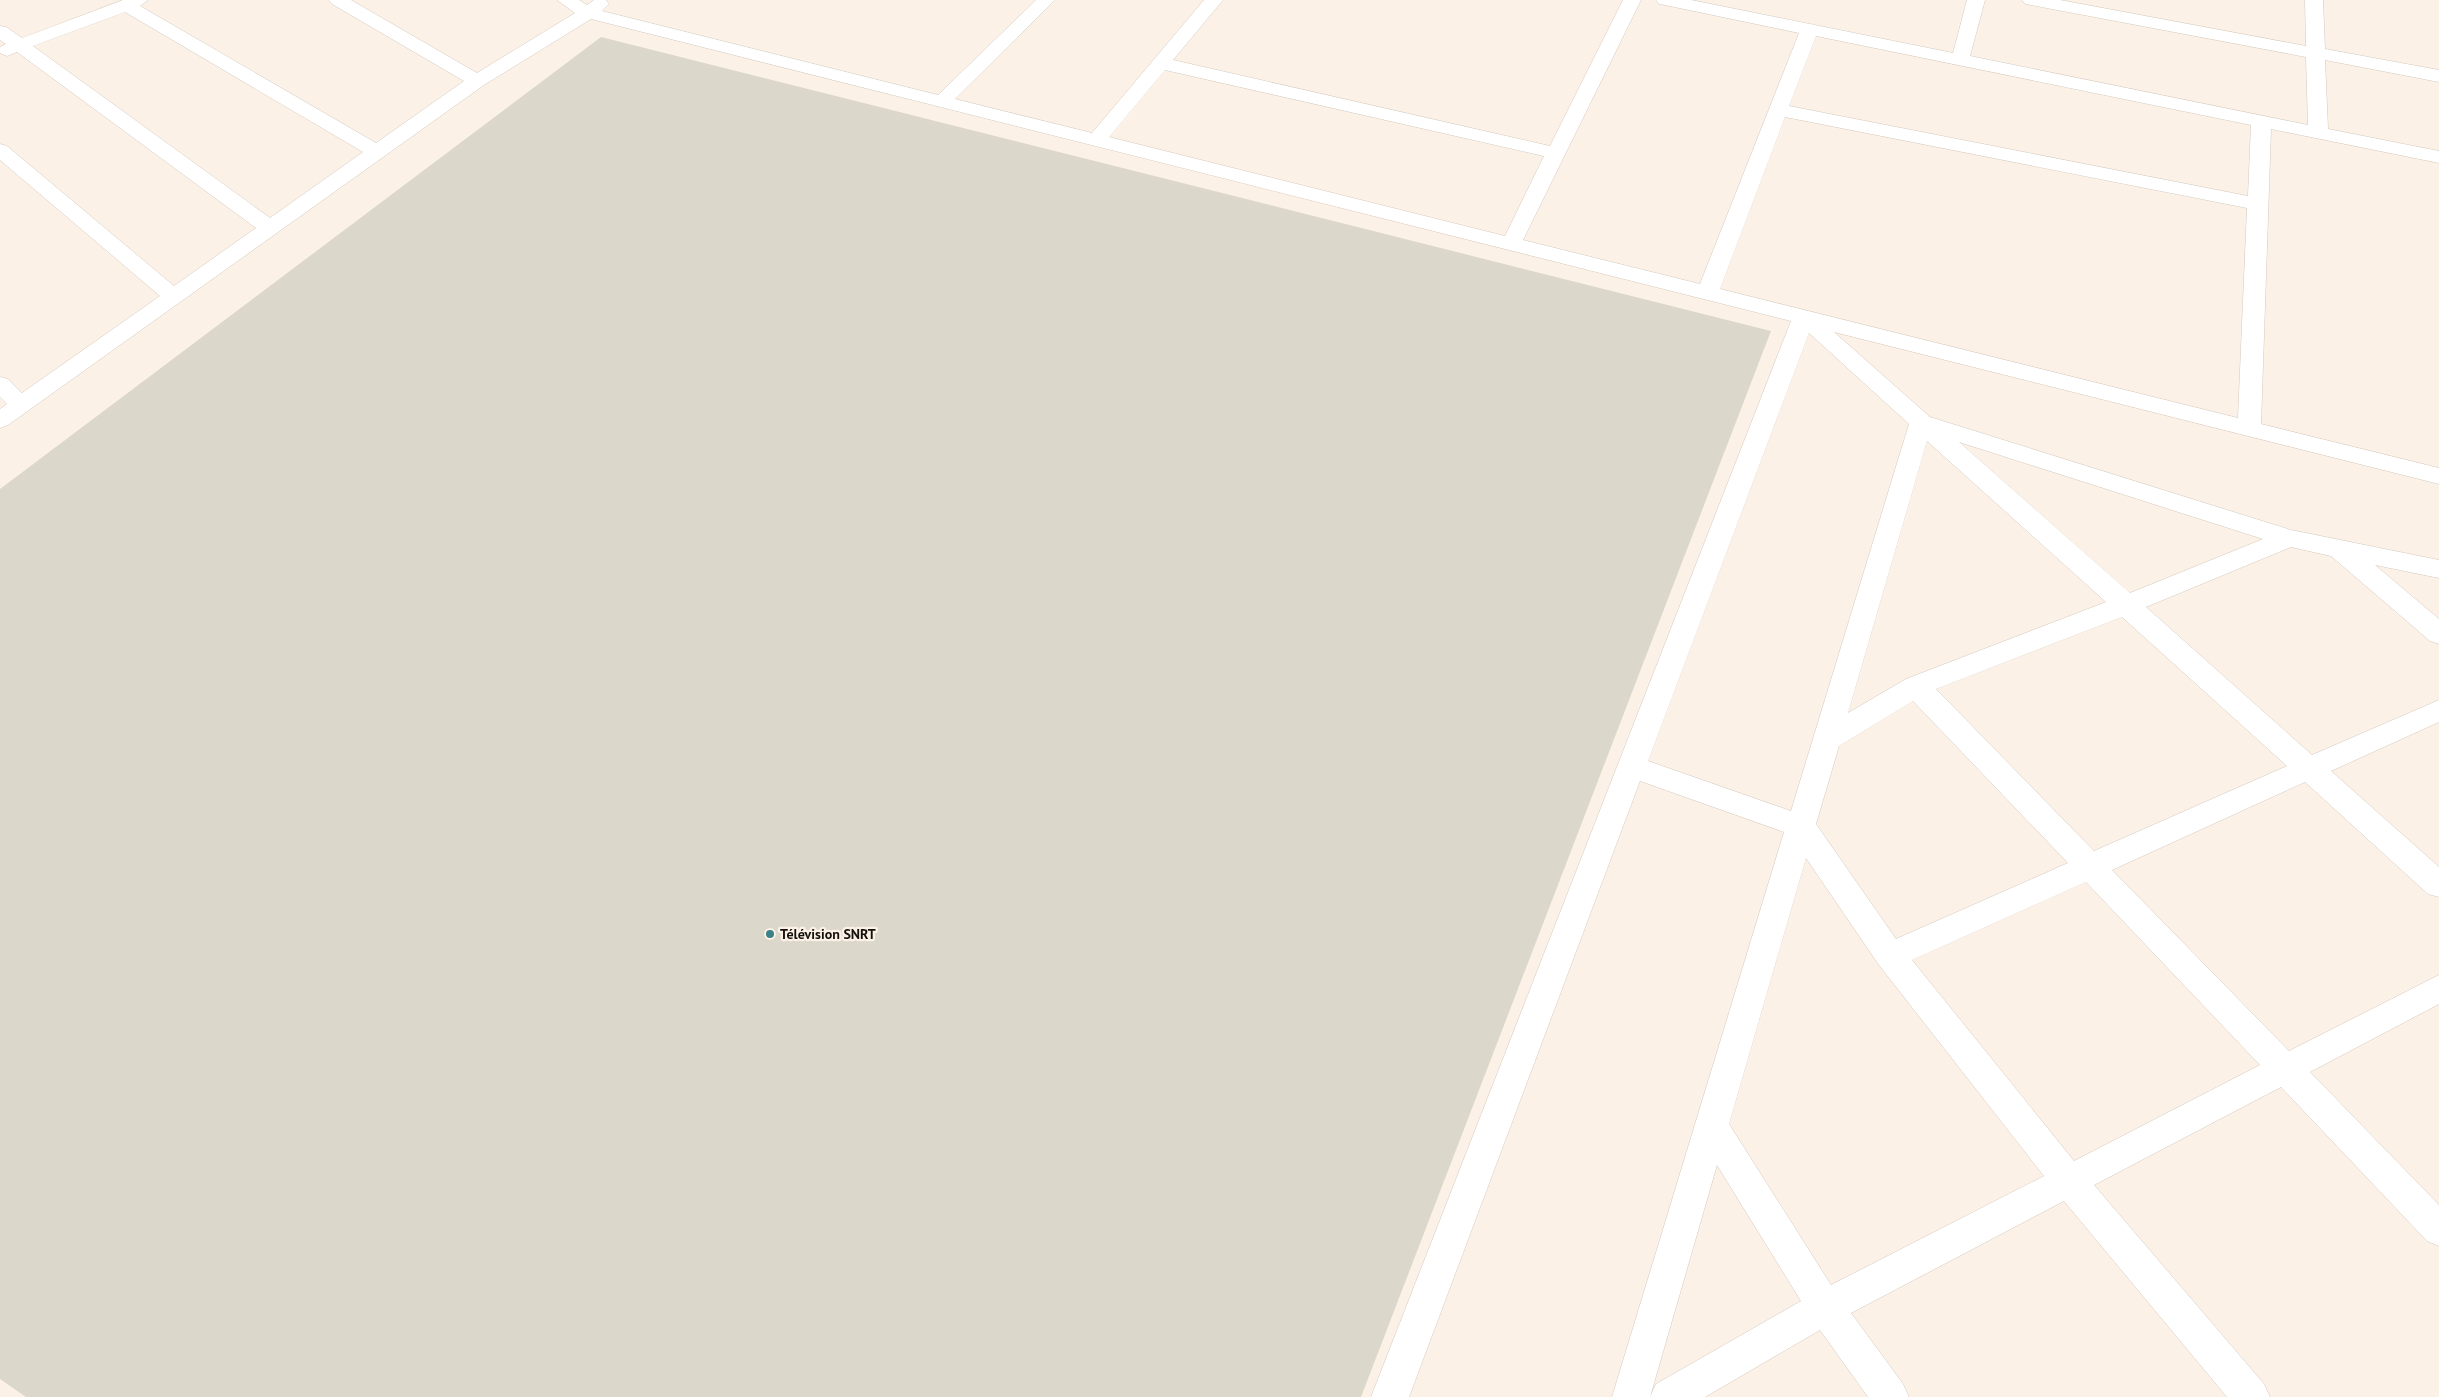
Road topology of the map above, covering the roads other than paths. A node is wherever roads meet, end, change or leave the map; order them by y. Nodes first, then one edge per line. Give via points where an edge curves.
1 (338, 0) edge
2 (566, 0) edge
3 (605, 0) edge
4 (1046, 0) edge
5 (1214, 0) edge
6 (1632, 0) edge
7 (1665, 0) edge
8 (1976, 0) edge
9 (2031, 0) edge
10 (2314, 0) edge
11 (133, 2) edge
12 (588, 13) junction
13 (1810, 30) junction
14 (0, 31) edge
15 (20, 46) junction
16 (0, 53) edge
17 (2316, 53) junction
18 (1960, 60) junction
19 (1161, 63) junction
20 (2439, 76) edge
21 (477, 81) junction
22 (941, 102) junction
23 (1778, 110) junction
24 (2261, 121) junction
25 (2318, 132) junction
26 (1096, 140) junction
27 (0, 150) edge
28 (377, 152) junction
29 (1556, 153) junction
30 (2439, 157) edge
31 (2257, 204) junction
32 (270, 228) junction
33 (1511, 244) junction
34 (1707, 293) junction
35 (174, 297) junction
36 (1804, 317) junction
37 (0, 384) edge
38 (22, 405) junction
39 (0, 420) edge
40 (1921, 422) junction
41 (2249, 428) junction
42 (2439, 476) edge
43 (2289, 538) junction
44 (2339, 547) junction
45 (2439, 569) edge
46 (2126, 605) junction
47 (2439, 634) edge
48 (1916, 686) junction
49 (2439, 710) edge
50 (1828, 739) junction
51 (1632, 767) junction
52 (2308, 768) junction
53 (1801, 826) junction
54 (2090, 866) junction
55 (2439, 885) edge
56 (1890, 956) junction
57 (2439, 990) edge
58 (2285, 1069) junction
59 (1712, 1127) junction
60 (2069, 1181) junction
61 (2439, 1229) edge
62 (1825, 1307) junction
63 (1390, 1397) edge
64 (1631, 1397) edge
65 (1669, 1397) edge
66 (1890, 1397) edge
67 (2251, 1397) edge

1 - 21 street
2 - 12 street
3 - 12 street
4 - 22 street
5 - 19 street
6 - 29 street
7 - 13 street
8 - 18 street
9 - 17 street
10 - 17 street
11 - 15 street
11 - 28 street
12 - 21 street
12 - 22 street
13 - 18 street
13 - 23 street
14 - 15 street
15 - 16 street
15 - 32 street
17 - 20 street
17 - 25 street
18 - 24 street
19 - 26 street
19 - 29 street
21 - 28 street
22 - 26 street
23 - 31 street
23 - 34 street
24 - 25 street
24 - 31 street
25 - 30 street
26 - 33 street
27 - 35 street
28 - 32 street
29 - 33 street
31 - 41 street
32 - 35 street
33 - 34 street
34 - 36 street
35 - 38 street
36 - 40 street
36 - 41 street
36 - 51 street
37 - 38 street
38 - 39 street
40 - 43 street
40 - 46 street
40 - 50 street
41 - 42 street
43 - 44 street
43 - 46 street
44 - 45 street
44 - 47 street
46 - 48 street
46 - 52 street
48 - 50 street
48 - 54 street
49 - 52 street
50 - 53 street
51 - 53 street
51 - 63 street
52 - 54 street
52 - 55 street
53 - 56 street
53 - 59 street
54 - 56 street
54 - 58 street
56 - 60 street
57 - 58 street
58 - 60 street
58 - 61 street
59 - 62 street
59 - 64 street
60 - 62 street
60 - 67 street
62 - 65 street
62 - 66 street

